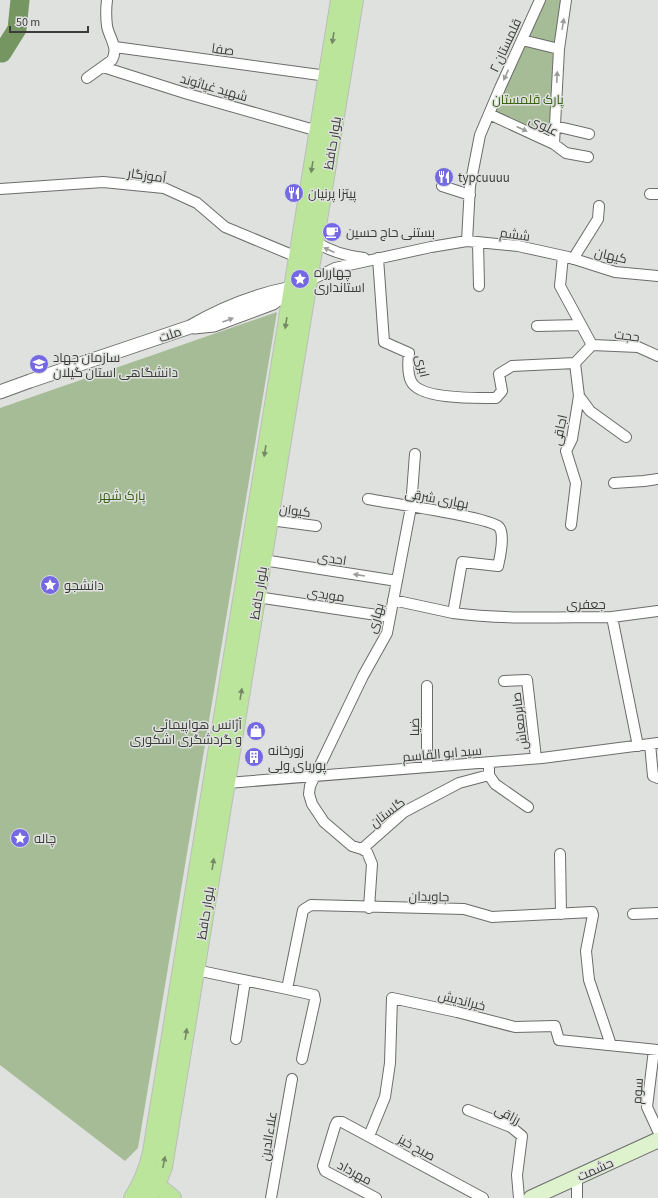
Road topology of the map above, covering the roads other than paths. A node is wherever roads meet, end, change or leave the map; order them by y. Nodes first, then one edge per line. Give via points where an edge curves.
1 (107, 0) edge
2 (339, 0) edge
3 (355, 0) edge
4 (540, 0) edge
5 (566, 0) edge
6 (522, 40) junction
7 (115, 47) junction
8 (559, 49) junction
9 (103, 67) junction
10 (327, 76) junction
11 (88, 78) dead end
12 (489, 114) junction
13 (555, 126) junction
14 (318, 131) junction
15 (589, 134) dead end
16 (554, 144) junction
17 (588, 157) dead end
18 (442, 186) dead end
19 (0, 189) edge
20 (470, 195) junction
21 (600, 206) dead end
22 (467, 241) junction
23 (316, 242) junction
24 (478, 242) junction
25 (561, 256) junction
26 (297, 257) junction
27 (375, 259) junction
28 (573, 259) junction
29 (658, 276) edge
30 (309, 281) junction
31 (479, 286) dead end
32 (292, 288) junction
33 (581, 325) junction
34 (538, 326) dead end
35 (592, 345) junction
36 (658, 356) edge
37 (575, 364) junction
38 (0, 392) edge
39 (579, 396) junction
40 (626, 437) dead end
41 (415, 454) dead end
42 (658, 479) edge
43 (614, 483) dead end
44 (266, 496) junction
45 (368, 499) dead end
46 (411, 507) junction
47 (270, 520) junction
48 (571, 525) dead end
49 (316, 526) dead end
50 (263, 560) junction
51 (397, 581) junction
52 (257, 597) junction
53 (393, 600) junction
54 (658, 611) edge
55 (453, 613) junction
56 (390, 617) junction
57 (612, 617) junction
58 (504, 681) dead end
59 (427, 686) dead end
60 (654, 744) edge
61 (638, 746) junction
62 (536, 758) junction
63 (488, 762) junction
64 (428, 767) junction
65 (489, 774) junction
66 (315, 776) junction
67 (658, 778) edge
68 (219, 783) junction
69 (528, 807) dead end
70 (362, 848) junction
71 (560, 854) dead end
72 (369, 908) junction
73 (658, 913) edge
74 (561, 914) junction
75 (633, 914) dead end
76 (196, 970) junction
77 (245, 981) junction
78 (287, 989) junction
79 (236, 1039) dead end
80 (611, 1045) junction
81 (656, 1050) edge
82 (302, 1059) dead end
83 (292, 1078) dead end
84 (468, 1110) dead end
85 (658, 1131) edge
86 (369, 1136) junction
87 (658, 1140) edge
88 (323, 1169) joint
89 (577, 1178) junction
90 (150, 1191) edge
91 (132, 1198) edge
92 (173, 1198) edge
93 (271, 1198) edge
94 (376, 1198) edge
95 (483, 1198) edge
96 (519, 1198) edge
97 (531, 1198) edge
98 (576, 1198) edge

1 - 7 street via 107,27
2 -> 10 main road, بلوار حافظ
3 - 23 main road, بلوار حافظ
4 - 6 street, قلمستان ۲
8 -> 5 street
6 - 8 street
6 -> 12 street, قلمستان ۲
7 - 9 street via 114,57
7 - 10 street, صفا
13 -> 8 street
9 - 11 street
9 - 14 street, شهید غیاثوند
10 - 14 main road, بلوار حافظ
12 -> 16 street, علوی
12 - 20 street, قلمستان ۲ via 480,135
13 - 15 street
13 - 16 street
14 -> 26 main road, بلوار حافظ
16 - 17 street, علوی via 566,153
18 - 20 street
19 - 26 street, آموزگار via 102,182 164,188 197,203 225,227
20 - 22 street, قلمستان ۲
21 - 28 street via 598,219
22 - 24 street, ششم
22 - 27 street, ششم
27 -> 23 street via 346,256 327,250
23 - 30 main road, بلوار حافظ
24 - 25 street, ششم via 518,246
24 - 31 street
25 - 28 street, کیهان
25 - 33 street via 560,286
26 - 32 main road, بلوار حافظ
27 - 30 street, ششم via 335,268
27 - 37 street, ابری via 384,342 409,353 408,368 411,382 418,390 466,398 496,398 502,391 498,374 512,366
28 - 29 street, کیهان via 615,272
30 - 32 main road
30 - 44 main road, بلوار حافظ
32 - 38 street, ملت via 271,292 217,313 190,327
32 -> 44 main road, بلوار حافظ
33 - 34 street
33 - 35 street
35 - 36 street, حجت via 638,347
35 - 37 street
37 - 39 street, اجاقی
39 - 40 street via 590,411
39 - 48 street, اجاقی via 572,439 566,451 576,483
41 - 46 street, بهاری
42 - 43 street
44 - 47 main road, بلوار حافظ
44 - 68 main road, بلوار حافظ
45 - 46 street, بهاری شرقی
46 - 51 street, بهاری
46 - 55 street, بهاری شرقی via 477,518 500,529 502,537 498,566 462,562
47 - 49 street, کیوان
47 - 50 main road, بلوار حافظ
51 -> 50 street, احدی
50 - 52 main road, بلوار حافظ
51 - 53 street, بهاری
52 - 56 street, مویدی
68 -> 52 main road, بلوار حافظ
53 - 55 street, جعفری
53 - 56 street, بهاری
54 - 57 street
55 - 57 street, جعفری via 538,618
56 - 66 street, بهاری via 387,633
57 - 61 street, جعفری
58 - 62 street, صابرمعاش via 527,680
59 - 64 street, ضیا
60 - 61 street, سید ابو القاسم
60 - 67 street via 653,776
61 - 62 street, سید ابو القاسم
62 - 63 street, سید ابو القاسم
63 - 64 street, سید ابو القاسم
63 - 65 street
64 - 66 street, سید ابو القاسم
65 - 69 street via 495,784
65 - 70 street, گلستان via 459,783 404,812
66 - 68 street, سید ابو القاسم
66 - 70 street, بهاری via 309,794 312,804 324,822 352,846
76 -> 68 main road, بلوار حافظ
68 - 90 main road, بلوار حافظ via 149,1163
70 - 72 street via 367,852 372,864
71 - 74 street
72 - 74 street, جاویدان via 464,909 492,916
72 - 78 street, جاویدان via 311,905 303,910
73 - 75 street
74 - 80 street, جاویدان via 592,912 586,951 589,980
76 - 77 street
90 -> 76 main road, بلوار حافظ via 164,1167
77 - 78 street
77 - 79 street
78 - 82 street via 314,995
80 - 81 street, خیراندیش
80 - 86 street, خیراندیش via 559,1040 555,1026 514,1027 392,998 390,1063 385,1097
81 - 85 street, سوم via 647,1107
83 - 93 street, علاءالدین
84 - 96 street, رزاقی via 511,1127 522,1136 516,1175
86 - 88 street, صبح خیز via 342,1122 337,1122
86 - 95 street, صبح خیز
87 - 89 main road, حشمت
88 - 94 street, مهرداد
89 - 97 main road, حشمت
89 - 98 street
90 - 91 main road, بلوار حافظ
90 - 92 main road

